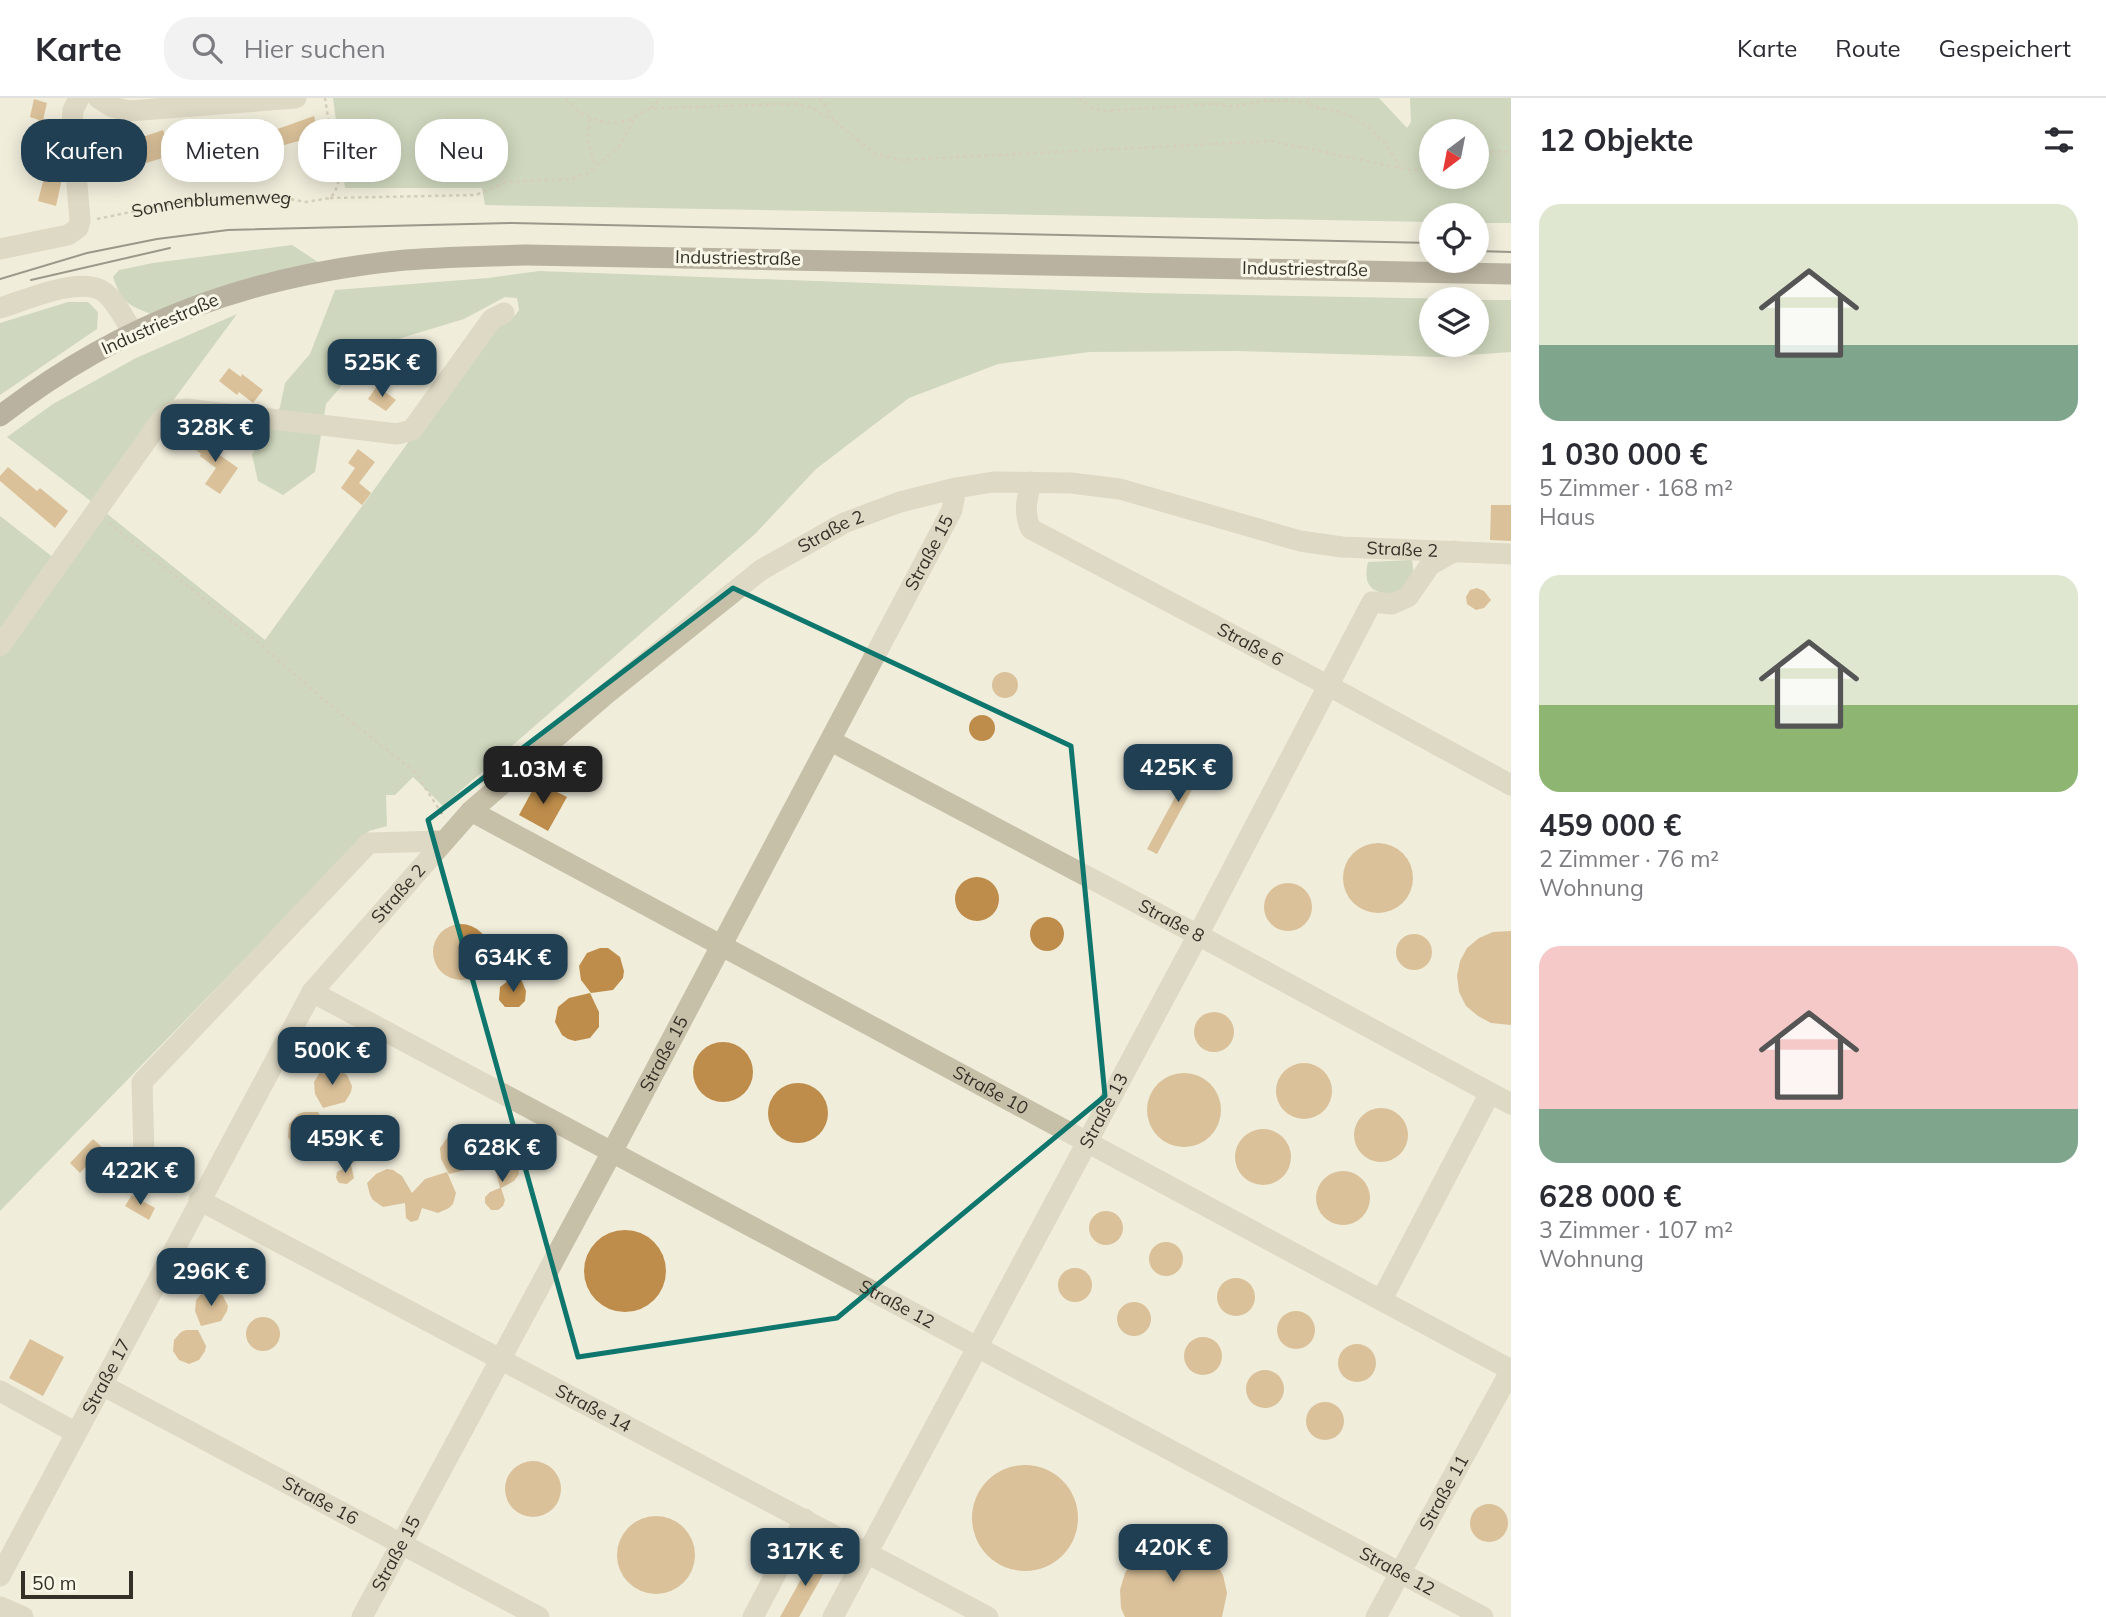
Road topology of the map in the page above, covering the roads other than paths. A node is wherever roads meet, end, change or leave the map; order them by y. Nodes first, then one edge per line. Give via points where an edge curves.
1 (79, 98) edge
2 (98, 98) edge
3 (296, 98) edge
4 (245, 100) edge
5 (168, 103) edge
6 (0, 249) edge
7 (1511, 274) edge
8 (0, 308) edge
9 (503, 313) dead end
10 (132, 332) junction
11 (0, 416) edge
12 (1031, 482) junction
13 (956, 488) junction
14 (1455, 550) junction
15 (1511, 554) edge
16 (0, 646) edge
17 (1329, 686) junction
18 (831, 741) junction
19 (1511, 785) edge
20 (458, 826) junction
21 (1198, 935) junction
22 (721, 944) junction
23 (312, 992) junction
24 (1490, 1093) junction
25 (1511, 1104) edge
26 (1086, 1143) junction
27 (612, 1152) junction
28 (144, 1156) dead end
29 (199, 1200) junction
30 (1382, 1299) junction
31 (977, 1346) junction
32 (501, 1357) junction
33 (1511, 1370) edge
34 (102, 1385) junction
35 (0, 1391) edge
36 (76, 1433) junction
37 (805, 1519) junction
38 (402, 1545) junction
39 (868, 1553) junction
40 (1400, 1572) junction
41 (0, 1576) edge
42 (0, 1607) edge
43 (23, 1617) edge
44 (362, 1617) edge
45 (539, 1617) edge
46 (752, 1617) edge
47 (833, 1617) edge
48 (988, 1617) edge
49 (1376, 1617) edge
50 (1483, 1617) edge

1 - 6 street via 72,124 78,228 68,235
2 - 5 street via 129,111
3 - 4 street
4 - 5 street
7 - 10 main road, Industriestraße via 514,255 406,260 313,273 233,292
8 - 10 street via 79,285 96,287 107,294
9 - 16 street via 492,320 412,430 397,434 187,410 176,410 162,419
10 - 11 main road, Industriestraße via 37,388
12 - 13 street, Straße 2
12 - 14 street, Straße 2 via 1120,489 1300,541 1342,547
12 - 17 street, Straße 6 via 1026,519 1031,529
13 - 18 street, Straße 15 via 952,510
13 - 20 street, Straße 2 via 844,523 761,570 606,695
14 - 15 street, Straße 2
14 - 17 street, Straße 13 via 1430,565 1408,597 1392,604 1372,602
17 - 19 street, Straße 6
17 - 21 street, Straße 13
18 - 21 street, Straße 8
18 - 22 street, Straße 15
20 - 22 street, Straße 10
20 - 23 street, Straße 2
20 - 28 street via 369,843 142,1082
21 - 24 street, Straße 8
21 - 26 street, Straße 13
22 - 26 street, Straße 10
22 - 27 street, Straße 15
23 - 27 street, Straße 12
23 - 29 street, Straße 17
24 - 25 street, Straße 8
24 - 30 street
26 - 30 street, Straße 10
26 - 31 street, Straße 13
27 - 31 street, Straße 12
27 - 32 street, Straße 15
29 - 32 street, Straße 14
29 - 34 street, Straße 17
30 - 33 street, Straße 10
31 - 39 street, Straße 13
31 - 40 street, Straße 12
32 - 37 street, Straße 14
32 - 38 street, Straße 15
33 - 40 street, Straße 11
34 - 36 street, Straße 17
34 - 38 street, Straße 16
35 - 36 street
36 - 41 street, Straße 17
37 - 39 street, Straße 14
37 - 46 street
38 - 44 street, Straße 15
38 - 45 street, Straße 16
39 - 47 street, Straße 13
39 - 48 street, Straße 14
40 - 49 street, Straße 11
40 - 50 street, Straße 12
42 - 43 street

